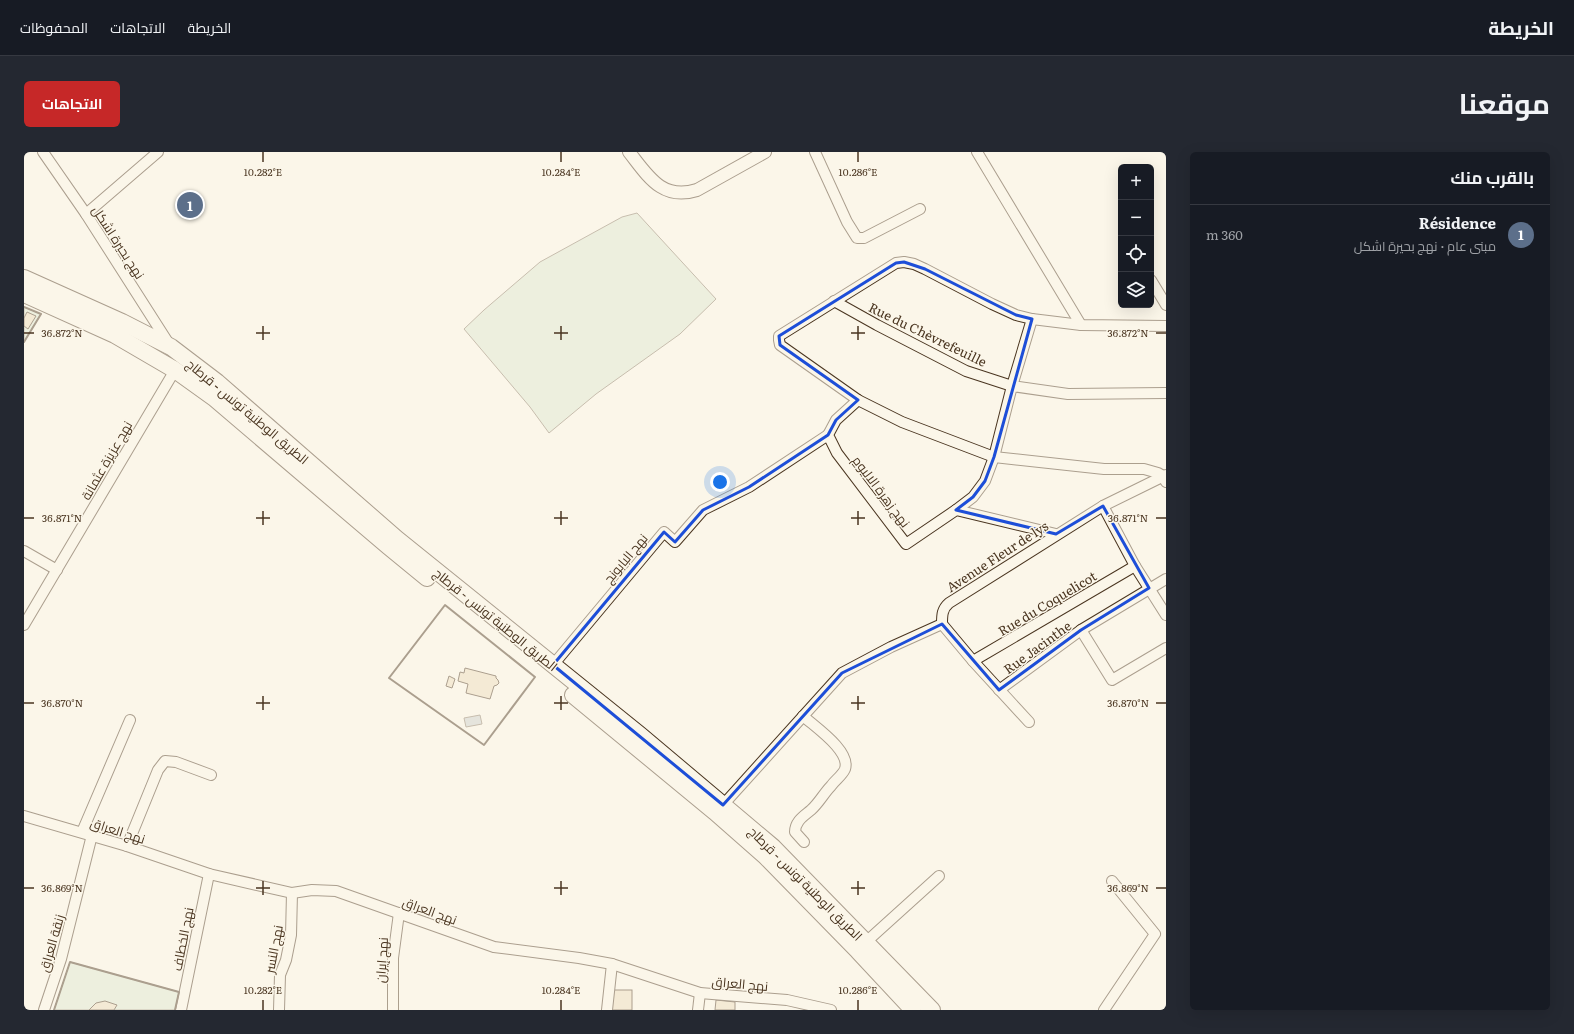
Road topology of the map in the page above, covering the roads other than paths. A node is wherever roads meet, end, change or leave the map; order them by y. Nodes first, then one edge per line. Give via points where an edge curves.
1 (43, 152) edge
2 (158, 152) edge
3 (629, 152) edge
4 (765, 152) edge
5 (815, 152) edge
6 (977, 152) edge
7 (920, 209) dead end
8 (86, 214) junction
9 (24, 278) edge
10 (1154, 285) edge
11 (24, 294) edge
12 (834, 301) junction
13 (1166, 305) edge
14 (1032, 319) junction
15 (1081, 324) junction
16 (1166, 326) edge
17 (171, 348) junction
18 (175, 370) junction
19 (1012, 386) junction
20 (1166, 394) edge
21 (858, 400) junction
22 (828, 436) junction
23 (994, 458) junction
24 (1165, 478) edge
25 (1102, 506) junction
26 (956, 510) junction
27 (1056, 534) junction
28 (24, 550) edge
29 (1135, 566) junction
30 (57, 570) junction
31 (1166, 579) edge
32 (1149, 588) junction
33 (1166, 615) edge
34 (942, 624) junction
35 (24, 625) edge
36 (1081, 630) junction
37 (1166, 648) edge
38 (973, 661) junction
39 (553, 665) junction
40 (999, 690) junction
41 (803, 716) junction
42 (130, 720) dead end
43 (1030, 722) dead end
44 (211, 775) dead end
45 (723, 805) junction
46 (24, 816) edge
47 (87, 834) junction
48 (804, 842) dead end
49 (127, 846) junction
50 (209, 874) junction
51 (939, 876) dead end
52 (1112, 882) dead end
53 (292, 893) junction
54 (399, 913) junction
55 (866, 942) junction
56 (612, 964) junction
57 (700, 993) junction
58 (44, 1010) edge
59 (182, 1010) edge
60 (278, 1010) edge
61 (393, 1010) edge
62 (607, 1010) edge
63 (698, 1010) edge
64 (831, 1010) edge
65 (913, 1010) edge
66 (932, 1010) edge
67 (1104, 1010) edge

1 - 8 street, نهج بحيرة اشكل
2 - 8 street
3 - 4 street via 656,185 667,191 679,193 697,190
5 - 7 street via 856,238 864,238
6 - 15 street
8 - 17 street, نهج بحيرة اشكل
9 - 17 main road, الطريق الوطنية تونس - قرطاج via 122,322
10 - 13 street
11 - 18 main road, الطريق الوطنية تونس - قرطاج via 115,335
12 - 14 street via 896,263 904,262 925,268 1010,312
12 - 19 street, Rue du Chèvrefeuille via 966,371
12 - 21 street via 779,336 780,345
14 - 15 street
14 - 19 street
15 - 16 street
17 - 18 street
17 - 39 main road, الطريق الوطنية تونس - قرطاج via 217,382 397,539
18 - 30 street, نهج عزيزة عثمانة
18 - 65 main road, الطريق الوطنية تونس - قرطاج via 214,398 389,547 546,672 715,812 765,856
19 - 20 street, Rue du Chèvrefeuille via 1068,394
19 - 23 street
21 - 22 street via 836,420
21 - 23 street via 902,422
22 - 26 street, نهج زهرة الاليوم via 837,453 906,544
22 - 39 street, نهج البابونج via 749,487 703,510 675,542 664,532
23 - 24 street via 1104,469 1154,471
23 - 26 street via 985,481 973,497
24 - 25 street, Avenue Fleur de lys
25 - 27 street, Avenue Fleur de lys
25 - 29 street
26 - 27 street
27 - 34 street, Avenue Fleur de lys via 949,603 942,614
28 - 30 street
29 - 32 street
29 - 38 street, Rue du Coquelicot
30 - 35 street, نهج عزيزة عثمانة
31 - 32 street
32 - 33 street
32 - 36 street
34 - 38 street
34 - 41 street via 842,673
36 - 37 street, Rue Jacinthe via 1112,680
36 - 40 street, Rue Jacinthe
38 - 40 street
39 - 45 main road, الطريق الوطنية تونس - قرطاج
40 - 43 street
41 - 45 street
41 - 48 street via 839,748 846,759 844,771 796,824 796,832
42 - 47 street, زنقة العراق
44 - 49 street via 176,762 165,761 161,764
45 - 55 main road, الطريق الوطنية تونس - قرطاج via 773,847
46 - 47 street, نهج العراق
47 - 49 street, نهج العراق
47 - 58 street, زنقة العراق via 61,959
49 - 50 street, نهج العراق
50 - 53 street, نهج العراق
50 - 59 street, نهج الخطاف
51 - 55 street
52 - 67 street via 1155,934
53 - 54 street, نهج العراق via 312,890 336,891
53 - 60 street, نهج النسر via 290,934 286,960 280,975
54 - 56 street, نهج العراق via 494,947
54 - 61 street, نهج إيران via 393,958
55 - 66 main road, الطريق الوطنية تونس - قرطاج
56 - 57 street, نهج العراق
56 - 62 street
57 - 63 street
57 - 64 street, نهج العراق via 787,1000

